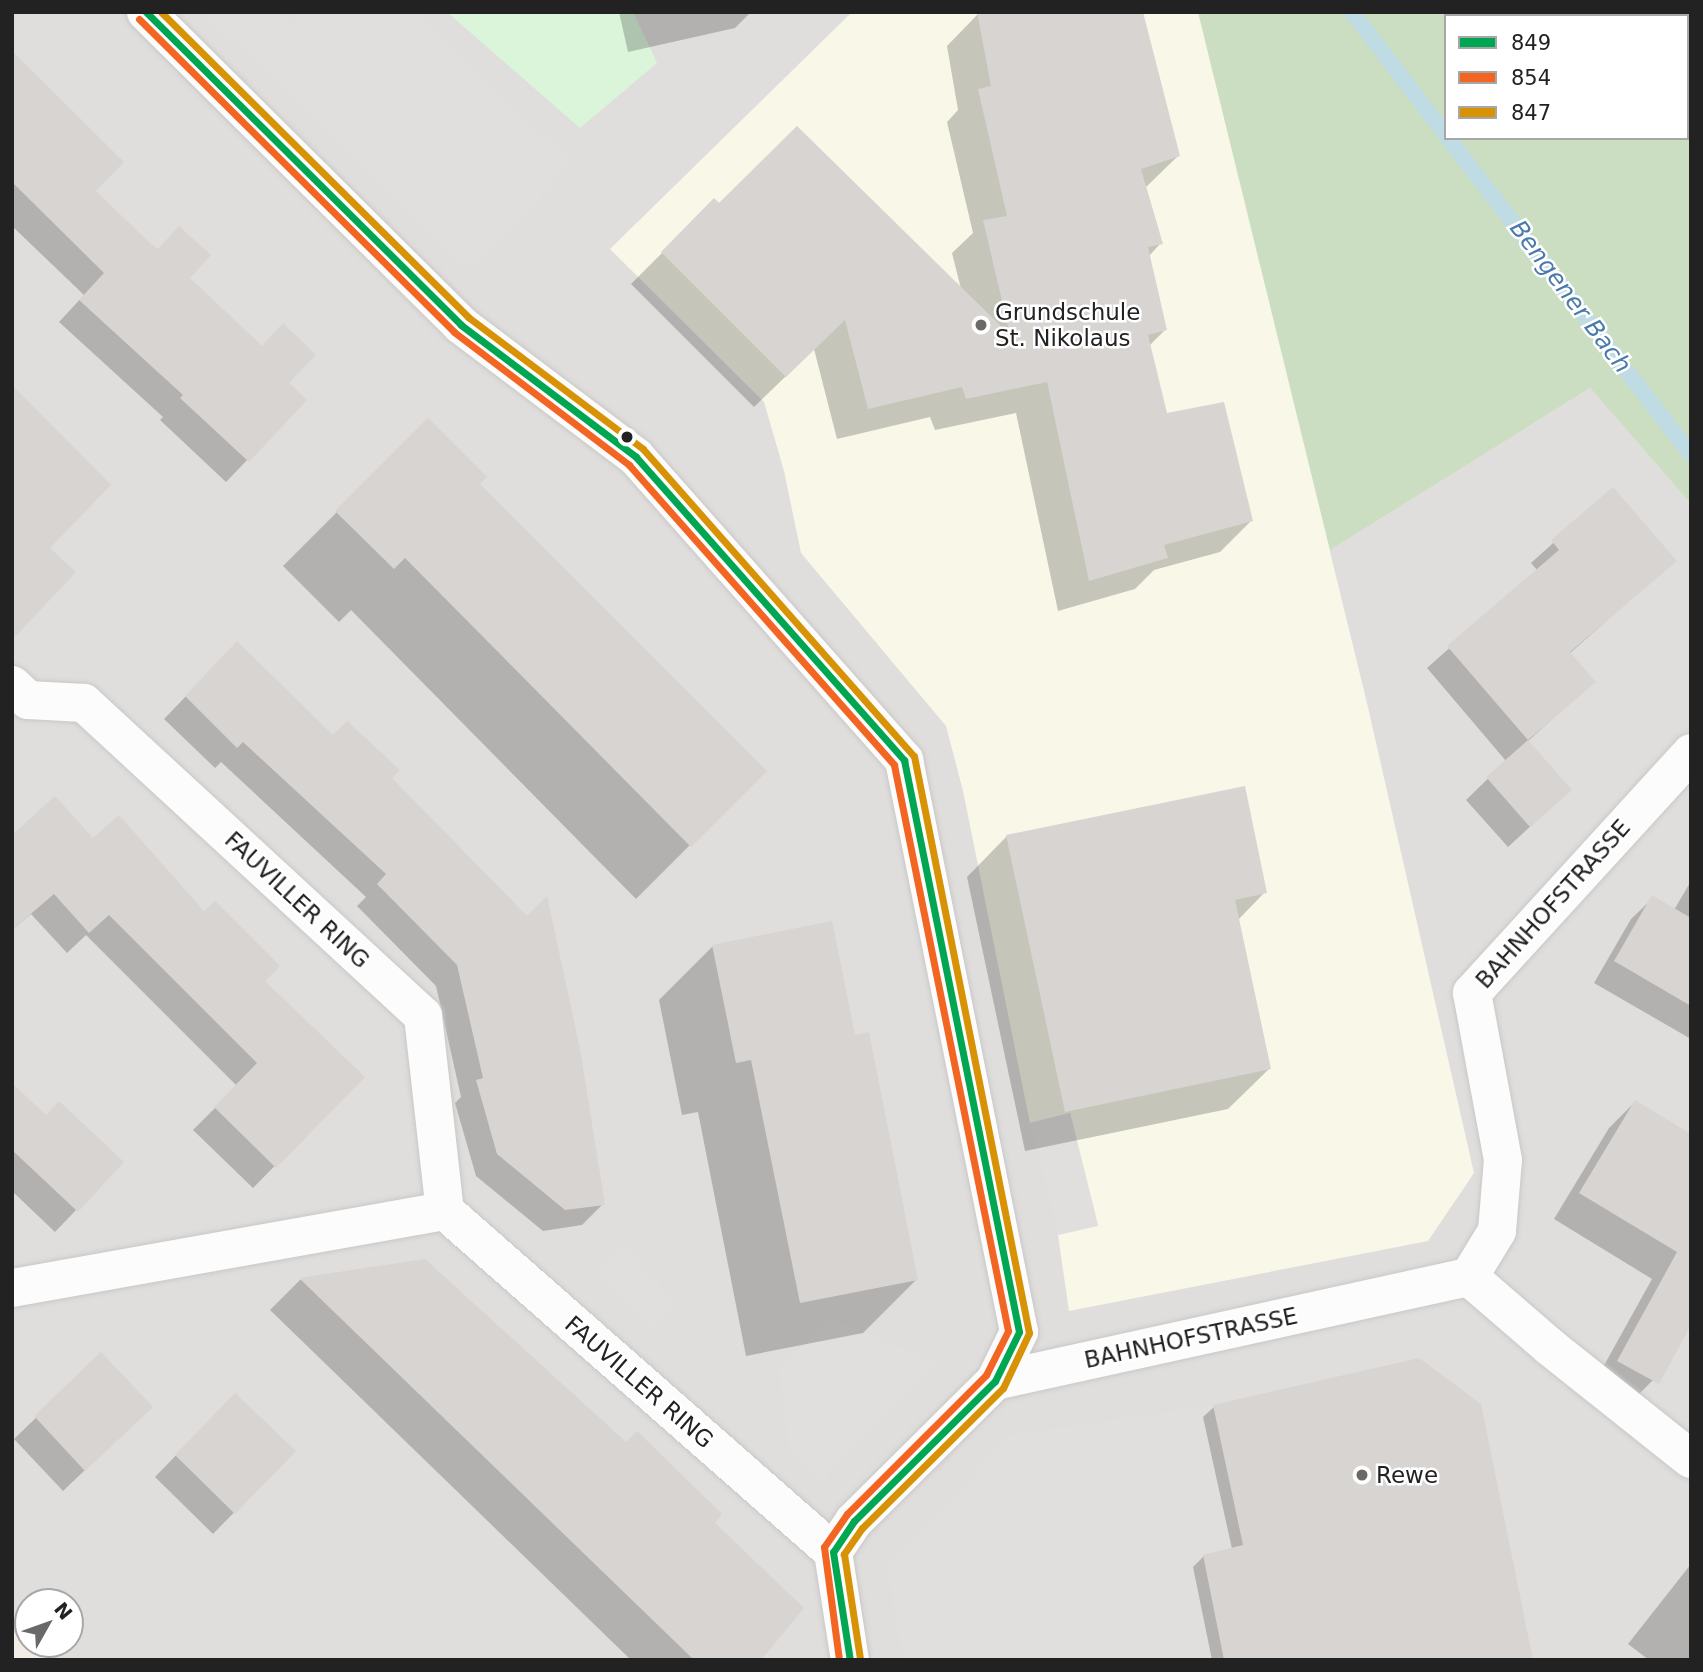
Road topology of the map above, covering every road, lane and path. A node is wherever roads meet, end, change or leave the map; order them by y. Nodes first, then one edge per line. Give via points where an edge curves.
1 (146, 12) edge
2 (17, 701) edge
3 (1691, 753) edge
4 (444, 1211) junction
5 (1469, 1277) junction
6 (12, 1288) edge
7 (995, 1381) junction
8 (1691, 1459) edge
9 (833, 1552) junction
10 (12, 1651) edge
11 (33, 1660) edge
12 (850, 1660) edge

1 - 7 street via 461,325 636,457 904,760 1020,1332
2 - 4 street, FAUVILLER RING via 84,703 423,1016
3 - 5 street, BAHNHOFSTRASSE via 1472,993 1503,1160 1497,1231
4 - 6 street
4 - 9 street, FAUVILLER RING
5 - 7 street, BAHNHOFSTRASSE
5 - 8 street
7 - 9 street via 855,1521
9 - 12 street
10 - 11 main road

